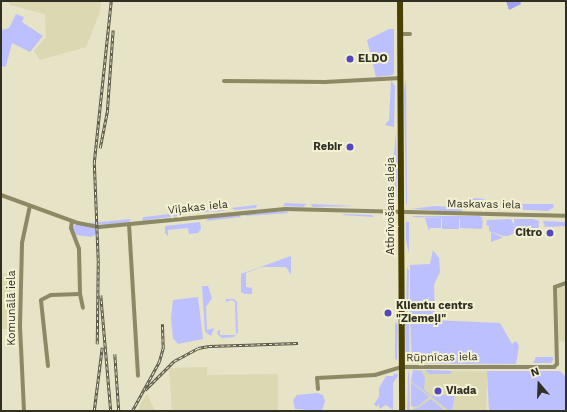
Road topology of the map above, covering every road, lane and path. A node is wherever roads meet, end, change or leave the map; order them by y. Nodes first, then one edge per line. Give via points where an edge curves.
1 (400, 1) edge
2 (400, 34) junction
3 (410, 34) dead end
4 (401, 78) junction
5 (224, 80) dead end
6 (1, 195) edge
7 (30, 206) junction
8 (401, 213) junction
9 (566, 216) edge
10 (72, 221) junction
11 (129, 224) junction
12 (566, 283) edge
13 (80, 294) junction
14 (83, 308) dead end
15 (48, 366) dead end
16 (402, 367) junction
17 (138, 376) dead end
18 (318, 389) dead end
19 (24, 411) edge
20 (402, 411) edge

1 - 2 main road, Atbrīvošanas aleja
2 - 3 street
2 - 4 main road, Atbrīvošanas aleja
4 - 5 street via 325,82
4 - 8 main road, Atbrīvošanas aleja
6 - 7 street, Viļakas iela
7 - 10 street, Viļakas iela
7 - 19 street, Komunālā iela via 22,243 20,326
8 - 9 street, Maskavas iela
8 - 11 street, Viļakas iela via 286,209
8 - 16 main road, Atbrīvošanas aleja
10 - 11 street, Viļakas iela via 99,227
10 - 13 street via 70,228 79,248
11 - 17 street
12 - 16 street, Rūpnīcas iela via 555,287 555,366
13 - 14 street
13 - 15 street via 51,295 41,300
16 - 18 street, Rūpnīcas iela via 375,375 317,378
16 - 20 main road, Atbrīvošanas aleja

